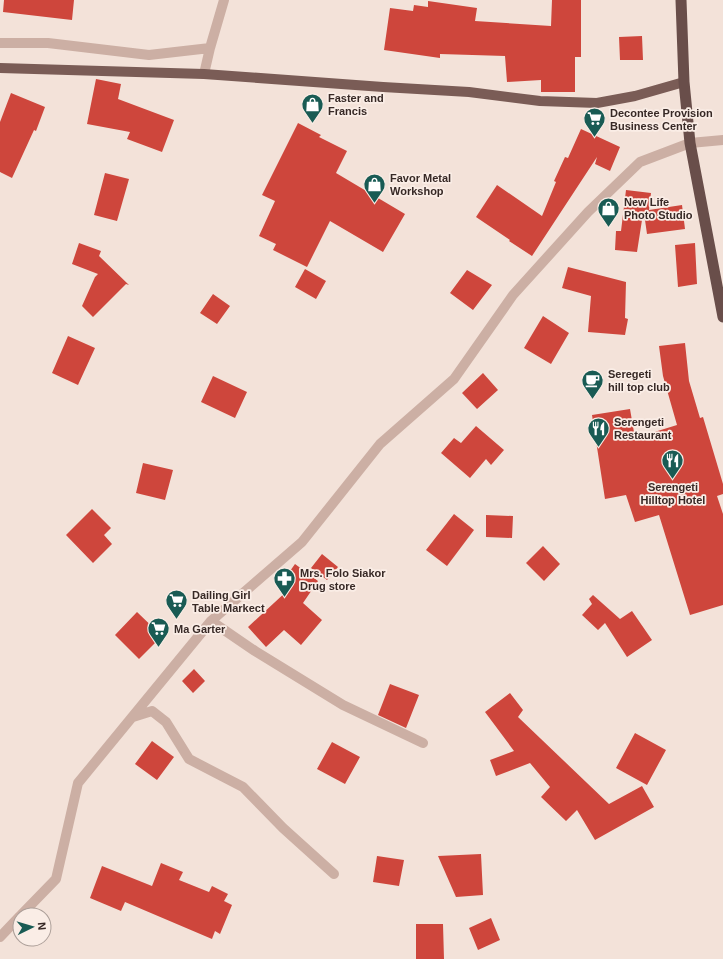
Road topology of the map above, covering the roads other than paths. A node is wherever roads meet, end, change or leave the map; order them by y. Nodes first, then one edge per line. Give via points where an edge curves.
1 (224, 0) edge
2 (681, 0) edge
3 (0, 43) edge
4 (210, 48) junction
5 (0, 70) edge
6 (204, 74) junction
7 (684, 82) junction
8 (723, 140) edge
9 (690, 143) junction
10 (723, 317) edge
11 (211, 621) junction
12 (133, 717) junction
13 (423, 743) dead end
14 (334, 874) dead end
15 (30, 907) edge
16 (12, 925) edge
17 (0, 937) edge

1 - 4 street
2 - 7 highway
3 - 4 street via 48,43 149,55
4 - 6 street
5 - 6 main road
6 - 7 main road via 469,92 540,101 597,103 635,96
7 - 9 highway
8 - 9 street
9 - 10 highway
9 - 11 street via 640,162 588,212 513,295 454,379 380,444 302,542
11 - 12 street
11 - 13 street via 343,705
12 - 14 street via 152,711 166,722 189,759 243,786 283,828
12 - 15 street via 78,782 56,879
16 - 17 street

